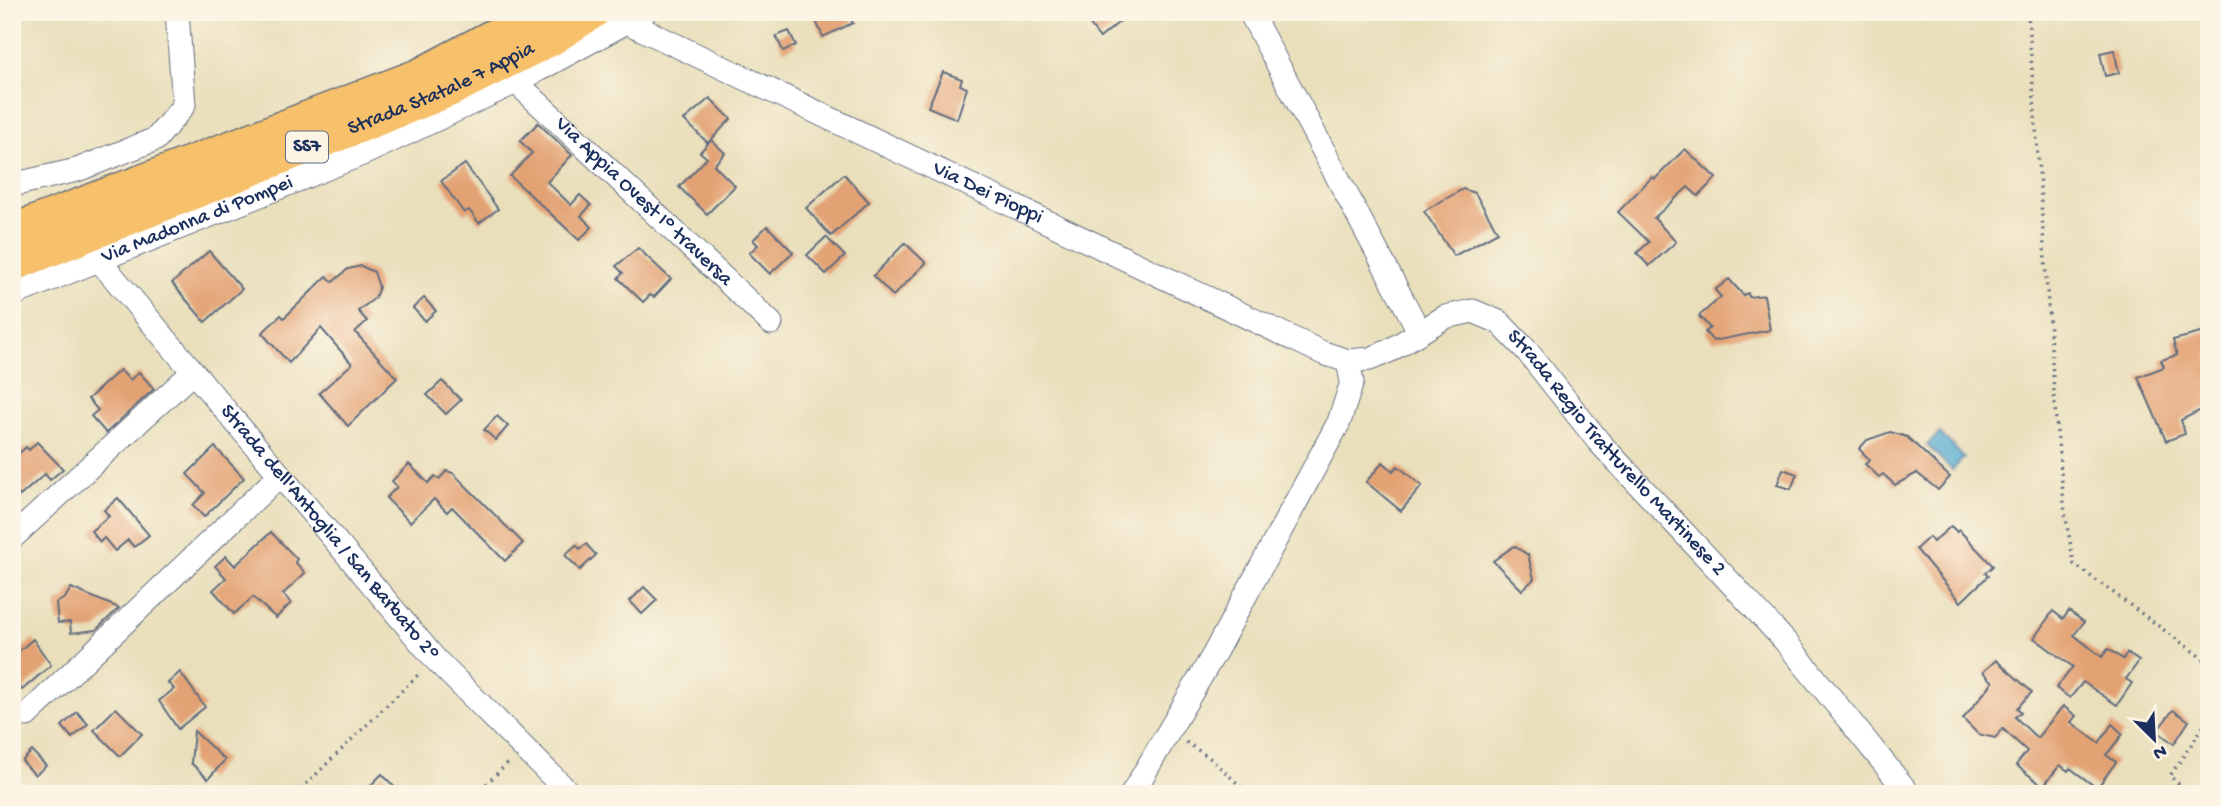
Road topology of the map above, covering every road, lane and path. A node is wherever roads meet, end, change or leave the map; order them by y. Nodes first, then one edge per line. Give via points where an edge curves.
1 (177, 12) edge
2 (538, 12) edge
3 (593, 12) edge
4 (1250, 12) edge
5 (2028, 12) edge
6 (637, 18) edge
7 (516, 82) junction
8 (12, 185) edge
9 (12, 231) edge
10 (99, 260) junction
11 (12, 265) edge
12 (12, 295) edge
13 (771, 323) dead end
14 (1419, 331) junction
15 (1348, 361) junction
16 (193, 372) junction
17 (279, 475) junction
18 (12, 538) edge
19 (435, 659) junction
20 (2209, 663) edge
21 (27, 715) dead end
22 (2209, 718) edge
23 (1170, 730) junction
24 (524, 748) junction
25 (296, 794) edge
26 (476, 794) edge
27 (570, 794) edge
28 (1132, 794) edge
29 (1248, 794) edge
30 (1909, 794) edge
31 (2189, 794) edge

1 - 8 street via 184,104 156,139 78,170
2 - 9 highway, Strada Statale 7 Appia / SS7 via 420,75
3 - 11 highway, Strada Statale 7 Appia / SS7 via 551,39 450,90
4 - 14 street
5 - 20 path via 2056,421 2074,564
6 - 7 street, Via Madonna di Pompei
6 - 15 street, Via Dei Pioppi via 1323,353
7 - 10 street, Via Madonna di Pompei via 367,152
7 - 13 street, Via Appia Ovest I° traversa
10 - 12 street, Via Madonna di Pompei
10 - 16 street, Strada dell'Antoglia / San Barbato 2°
14 - 15 street, Strada Regio Tratturello Martinese 2 via 1389,351
14 - 30 street, Strada Regio Tratturello Martinese 2 via 1444,317 1473,311 1513,335 1599,442 1785,641
15 - 23 street via 1352,382 1339,422
16 - 17 street, Strada dell'Antoglia / San Barbato 2°
16 - 18 street
17 - 19 street, Strada dell'Antoglia / San Barbato 2°
17 - 21 street
19 - 24 street, Strada dell'Antoglia / San Barbato 2°
19 - 25 path
22 - 31 path via 2170,776
23 - 28 street
23 - 29 path via 1212,759
24 - 26 path
24 - 27 street, Strada dell'Antoglia / San Barbato 2°

